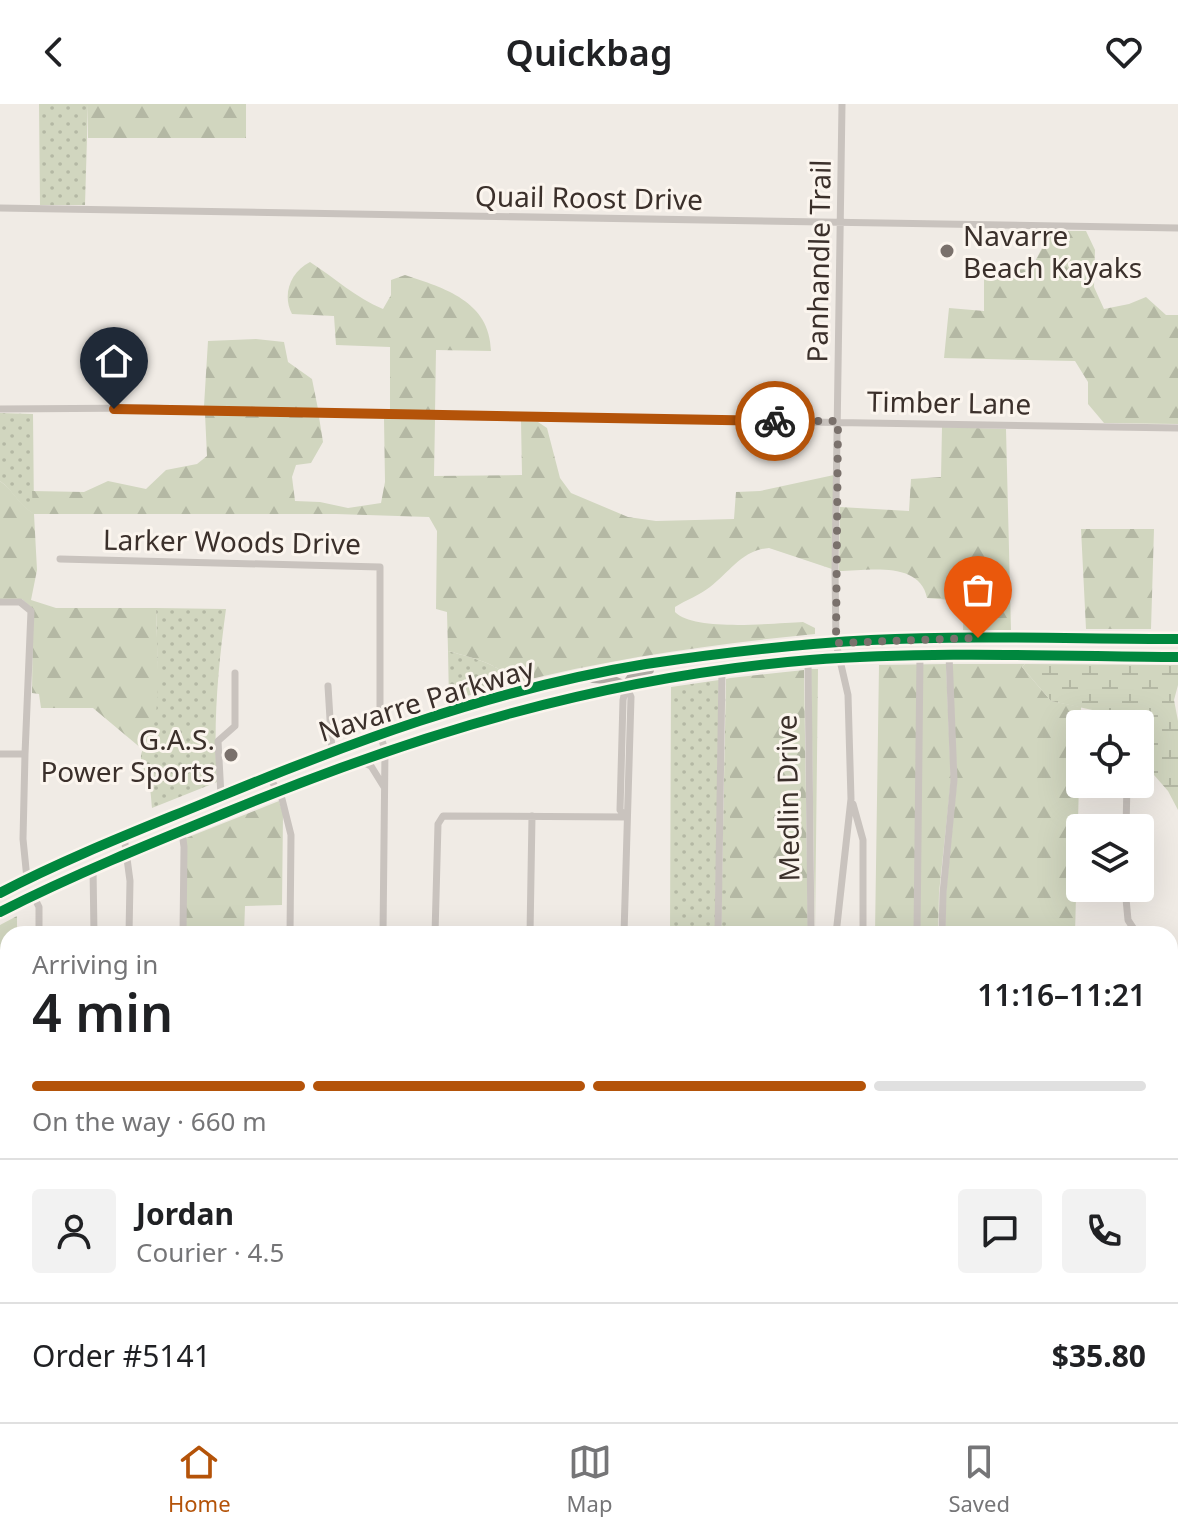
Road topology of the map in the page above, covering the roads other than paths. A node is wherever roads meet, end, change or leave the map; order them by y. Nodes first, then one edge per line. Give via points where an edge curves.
1 (842, 104) edge
2 (0, 208) edge
3 (841, 224) junction
4 (1178, 228) edge
5 (0, 409) edge
6 (838, 421) junction
7 (1178, 428) edge
8 (60, 559) dead end
9 (0, 602) edge
10 (1178, 639) edge
11 (836, 643) junction
12 (777, 648) junction
13 (920, 655) junction
14 (949, 655) junction
15 (1178, 657) edge
16 (839, 658) junction
17 (808, 660) junction
18 (722, 671) junction
19 (235, 673) dead end
20 (573, 679) junction
21 (328, 686) dead end
22 (626, 686) junction
23 (380, 734) junction
24 (385, 750) junction
25 (332, 752) junction
26 (0, 754) edge
27 (25, 754) junction
28 (359, 760) junction
29 (269, 776) junction
30 (385, 789) junction
31 (277, 791) junction
32 (221, 796) junction
33 (851, 799) junction
34 (532, 816) junction
35 (626, 817) junction
36 (182, 831) junction
37 (124, 836) junction
38 (127, 854) junction
39 (93, 868) junction
40 (27, 879) junction
41 (0, 893) edge
42 (33, 895) junction
43 (1126, 902) edge
44 (0, 912) edge
45 (39, 926) edge
46 (94, 926) edge
47 (129, 926) edge
48 (183, 926) edge
49 (290, 926) edge
50 (383, 926) edge
51 (435, 926) edge
52 (530, 926) edge
53 (624, 926) edge
54 (718, 926) edge
55 (811, 926) edge
56 (837, 926) edge
57 (863, 926) edge
58 (917, 926) edge
59 (942, 926) edge
60 (1132, 926) edge

1 - 3 street, Panhandle Trail
2 - 3 street, Quail Roost Drive
3 - 4 street, Quail Roost Drive
3 - 6 street, Panhandle Trail
5 - 6 street, Timber Lane
6 - 7 street, Timber Lane
6 - 11 street, Panhandle Trail
8 - 23 street, Larker Woods Drive via 380,567
9 - 27 street via 20,602 31,611
10 - 11 highway, Navarre Parkway
11 - 12 highway, Navarre Parkway
11 - 16 street, Panhandle Trail
12 - 20 highway, Navarre Parkway
12 - 22 highway via 639,672
13 - 14 highway, Navarre Parkway
13 - 16 highway, Navarre Parkway
13 - 58 street
14 - 15 highway, Navarre Parkway
14 - 59 street via 954,780
16 - 17 highway, Navarre Parkway
16 - 33 street, Panhandle Trail via 848,695
17 - 18 highway, Navarre Parkway
17 - 55 street, Medlin Drive
18 - 22 highway, Navarre Parkway
18 - 54 street
19 - 32 street via 235,726 218,741
20 - 22 highway via 598,678
20 - 23 highway, Navarre Parkway
21 - 25 street
22 - 24 highway, Navarre Parkway via 513,711
22 - 35 street via 631,697
23 - 24 street
23 - 25 highway, Navarre Parkway
24 - 28 highway, Navarre Parkway
24 - 30 street
25 - 29 highway, Navarre Parkway
26 - 27 street
27 - 40 street
28 - 30 street via 371,766
28 - 31 highway, Navarre Parkway
29 - 31 street
29 - 32 highway, Navarre Parkway
30 - 50 street
31 - 36 highway, Navarre Parkway
31 - 49 street via 291,835
32 - 37 highway, Navarre Parkway
33 - 56 street
33 - 57 street via 863,840
34 - 35 street
34 - 51 street via 447,814 439,819
34 - 52 street
35 - 53 street
36 - 38 highway, Navarre Parkway
36 - 48 street
37 - 38 street
37 - 40 highway, Navarre Parkway
38 - 39 highway, Navarre Parkway
38 - 47 street
39 - 42 highway, Navarre Parkway
39 - 46 street
40 - 41 highway, Navarre Parkway
42 - 44 highway, Navarre Parkway
42 - 45 street
43 - 60 street

